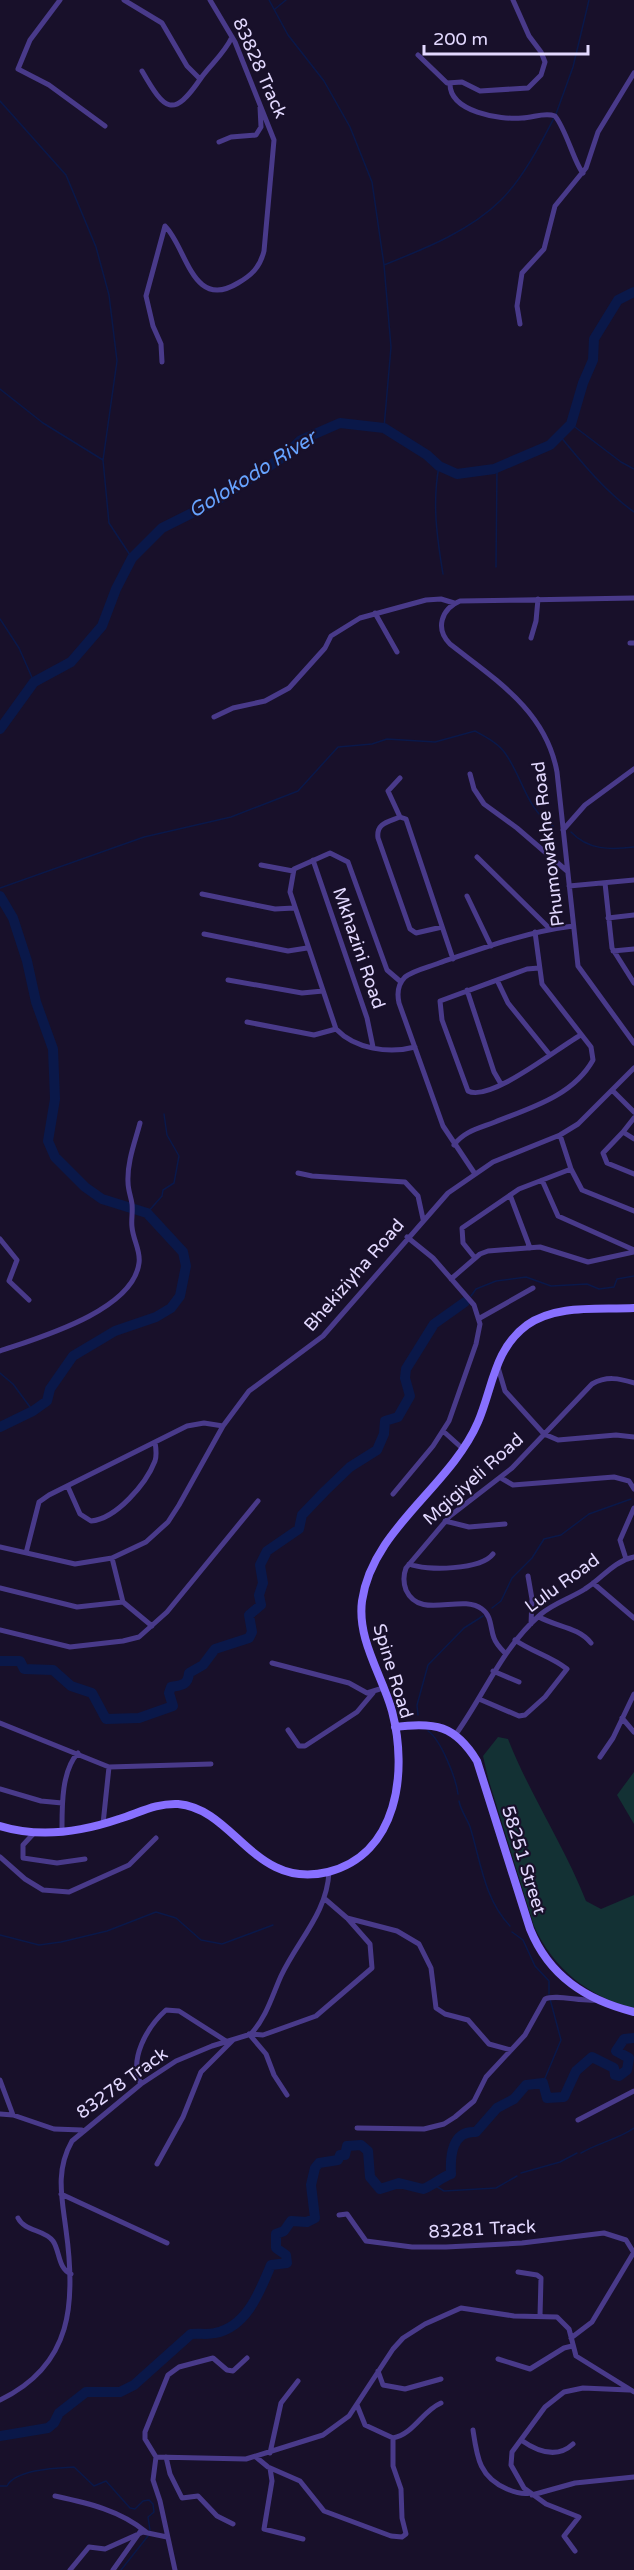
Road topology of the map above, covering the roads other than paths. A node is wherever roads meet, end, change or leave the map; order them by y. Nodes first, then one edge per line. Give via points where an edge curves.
1 (60, 0) edge
2 (124, 0) edge
3 (210, 0) edge
4 (513, 0) edge
5 (232, 37) junction
6 (418, 55) dead end
7 (142, 71) dead end
8 (634, 73) edge
9 (200, 79) junction
10 (450, 83) junction
11 (260, 106) junction
12 (105, 126) dead end
13 (219, 142) dead end
14 (583, 173) junction
15 (520, 324) dead end
16 (162, 362) dead end
17 (634, 598) edge
18 (538, 599) junction
19 (454, 603) junction
20 (375, 613) junction
21 (531, 638) dead end
22 (397, 652) dead end
23 (214, 717) dead end
24 (634, 769) edge
25 (470, 774) dead end
26 (400, 778) dead end
27 (400, 817) junction
28 (563, 830) junction
29 (477, 857) dead end
30 (313, 860) junction
31 (261, 865) dead end
32 (293, 871) junction
33 (567, 871) junction
34 (634, 880) edge
35 (605, 883) junction
36 (569, 886) junction
37 (202, 894) dead end
38 (467, 896) dead end
39 (294, 908) junction
40 (634, 915) edge
41 (608, 918) junction
42 (573, 926) junction
43 (442, 927) junction
44 (550, 929) junction
45 (535, 932) junction
46 (204, 934) dead end
47 (491, 946) junction
48 (308, 948) junction
49 (634, 949) edge
50 (613, 951) junction
51 (453, 958) junction
52 (539, 968) junction
53 (228, 980) dead end
54 (497, 980) junction
55 (401, 982) junction
56 (634, 983) edge
57 (467, 990) junction
58 (323, 991) junction
59 (247, 1022) dead end
60 (336, 1029) junction
61 (581, 1035) junction
62 (634, 1043) edge
63 (373, 1047) junction
64 (414, 1047) junction
65 (550, 1055) junction
66 (634, 1068) edge
67 (501, 1084) junction
68 (613, 1091) junction
69 (634, 1112) edge
70 (634, 1118) edge
71 (140, 1124) dead end
72 (623, 1132) junction
73 (560, 1135) junction
74 (634, 1139) edge
75 (454, 1144) junction
76 (571, 1169) junction
77 (298, 1173) dead end
78 (475, 1174) junction
79 (634, 1174) edge
80 (542, 1180) junction
81 (510, 1195) junction
82 (634, 1211) edge
83 (423, 1219) junction
84 (407, 1237) junction
85 (0, 1239) edge
86 (530, 1248) junction
87 (634, 1251) edge
88 (475, 1258) junction
89 (451, 1279) junction
90 (533, 1288) dead end
91 (29, 1300) dead end
92 (634, 1308) edge
93 (480, 1318) junction
94 (0, 1351) edge
95 (497, 1364) junction
96 (634, 1383) edge
97 (224, 1426) junction
98 (443, 1431) junction
99 (544, 1434) junction
100 (634, 1437) edge
101 (156, 1442) junction
102 (463, 1449) junction
103 (501, 1478) junction
104 (631, 1479) edge
105 (68, 1486) junction
106 (634, 1489) edge
107 (393, 1494) dead end
108 (258, 1501) dead end
109 (634, 1508) edge
110 (445, 1521) junction
111 (505, 1524) dead end
112 (0, 1547) edge
113 (26, 1553) junction
114 (493, 1554) dead end
115 (634, 1557) edge
116 (112, 1558) junction
117 (626, 1559) junction
118 (409, 1564) junction
119 (528, 1576) dead end
120 (593, 1583) junction
121 (0, 1588) edge
122 (123, 1602) junction
123 (538, 1617) junction
124 (634, 1618) edge
125 (531, 1624) junction
126 (152, 1626) junction
127 (0, 1630) edge
128 (515, 1640) junction
129 (591, 1643) dead end
130 (505, 1653) junction
131 (272, 1663) dead end
132 (493, 1671) junction
133 (519, 1682) dead end
134 (383, 1688) junction
135 (373, 1693) junction
136 (634, 1694) edge
137 (479, 1700) junction
138 (632, 1701) edge
139 (622, 1718) junction
140 (0, 1723) edge
141 (395, 1727) junction
142 (288, 1730) dead end
143 (634, 1732) edge
144 (456, 1734) junction
145 (78, 1753) junction
146 (600, 1757) dead end
147 (211, 1764) dead end
148 (110, 1767) junction
149 (0, 1789) edge
150 (62, 1803) junction
151 (103, 1824) junction
152 (0, 1828) edge
153 (35, 1832) junction
154 (62, 1832) junction
155 (156, 1838) dead end
156 (0, 1857) edge
157 (85, 1859) dead end
158 (329, 1872) junction
159 (325, 1899) junction
160 (347, 1918) junction
161 (596, 2000) junction
162 (634, 2012) edge
163 (250, 2034) junction
164 (234, 2039) junction
165 (226, 2041) junction
166 (510, 2050) junction
167 (0, 2080) edge
168 (141, 2084) junction
169 (634, 2091) edge
170 (287, 2095) dead end
171 (0, 2114) edge
172 (13, 2115) junction
173 (578, 2120) dead end
174 (357, 2128) dead end
175 (82, 2130) junction
176 (157, 2164) dead end
177 (61, 2194) junction
178 (339, 2215) dead end
179 (18, 2218) dead end
180 (167, 2243) dead end
181 (634, 2253) edge
182 (518, 2272) dead end
183 (71, 2274) junction
184 (540, 2316) junction
185 (571, 2338) junction
186 (572, 2346) junction
187 (248, 2358) dead end
188 (498, 2359) dead end
189 (378, 2371) junction
190 (441, 2379) dead end
191 (298, 2381) dead end
192 (632, 2391) edge
193 (0, 2400) edge
194 (441, 2403) dead end
195 (357, 2405) junction
196 (473, 2430) dead end
197 (393, 2438) junction
198 (521, 2440) junction
199 (573, 2444) dead end
200 (270, 2453) junction
201 (156, 2457) junction
202 (166, 2457) junction
203 (256, 2457) junction
204 (270, 2468) junction
205 (634, 2477) edge
206 (531, 2494) junction
207 (55, 2496) dead end
208 (233, 2524) dead end
209 (143, 2532) junction
210 (167, 2537) junction
211 (303, 2539) dead end
212 (575, 2551) dead end
213 (70, 2570) edge
214 (112, 2570) edge
215 (176, 2570) edge

1 - 12 street via 30,40 18,69 49,85
2 - 9 street via 162,23 187,66
3 - 5 street, 83828 Track
4 - 10 street via 530,40 544,56 537,81 528,88 484,91 462,82
5 - 9 street
5 - 11 street, 83828 Track
6 - 10 street
7 - 9 street via 161,100 170,105 186,99
8 - 14 street via 598,132
10 - 14 street via 454,97 474,110 519,119 555,116
11 - 13 street via 261,123 256,135
11 - 16 street, 83828 Track via 272,133 274,153 264,251 256,270 228,289 204,286 192,275 177,241 165,226 146,296 161,344
14 - 15 street via 558,200 550,217 550,234 544,249 522,273 517,306
17 - 18 street
18 - 19 street
18 - 21 street
19 - 20 street via 431,599
19 - 28 street, Phumowakhe Road via 442,619 445,639 522,701 549,742 557,772
20 - 22 street
20 - 23 street via 334,633 292,686 265,701
24 - 28 street via 585,805
25 - 33 street via 484,804
26 - 27 street via 388,791
27 - 43 street via 407,821
27 - 43 street via 381,825 378,834 410,929 417,933
28 - 33 street, Phumowakhe Road
29 - 44 street
30 - 32 street
30 - 55 street via 336,854 348,862 387,970
30 - 63 street, Mkhazini Road via 367,1018
31 - 32 street
32 - 39 street via 290,892
33 - 36 street, Phumowakhe Road
34 - 35 street
35 - 36 street
35 - 41 street
36 - 42 street, Phumowakhe Road
37 - 39 street via 275,909
38 - 47 street
39 - 48 street
40 - 41 street
41 - 50 street
42 - 44 street
42 - 62 street, Phumowakhe Road via 580,970
43 - 51 street
44 - 45 street
45 - 47 street
45 - 52 street
46 - 48 street via 288,951
47 - 51 street
48 - 58 street
49 - 50 street
50 - 56 street
51 - 55 street via 412,973
52 - 54 street
52 - 61 street via 544,988
53 - 58 street via 302,993
54 - 57 street
54 - 65 street via 508,1004
55 - 64 street via 398,997
57 - 67 street
57 - 67 street via 439,1003 466,1088 472,1094
58 - 60 street
59 - 60 street via 314,1035
60 - 63 street via 351,1042
61 - 65 street
61 - 75 street via 593,1051 593,1060 568,1088 541,1104 467,1132
63 - 64 street via 396,1052
64 - 75 street via 436,1111
65 - 67 street via 519,1078
66 - 68 street, Bhekiziyha Road
68 - 69 street
68 - 73 street, Bhekiziyha Road via 586,1118
70 - 72 street
71 - 94 street via 128,1176 131,1227 139,1263 135,1276 127,1288 83,1319
72 - 74 street
72 - 79 street via 603,1156 612,1166
73 - 76 street
73 - 78 street, Bhekiziyha Road via 505,1156
75 - 78 street
76 - 80 street
76 - 82 street via 584,1192
77 - 83 street via 405,1182 418,1196
78 - 83 street, Bhekiziyha Road via 448,1193
80 - 81 street
80 - 87 street via 558,1216
81 - 86 street
81 - 88 street via 462,1228 463,1243
83 - 84 street, Bhekiziyha Road
84 - 89 street
84 - 97 street, Bhekiziyha Road via 323,1336 257,1383
85 - 91 street via 17,1260 9,1281
86 - 87 street via 540,1247 584,1262
86 - 88 street via 488,1251
88 - 89 street
89 - 93 street
90 - 93 street
92 - 95 street, Spine Road via 551,1313 517,1333
93 - 98 street via 460,1394
95 - 99 street via 505,1391
95 - 102 street, Spine Road via 478,1422
96 - 99 street, Mgigiyeli Road via 617,1378 598,1380
97 - 101 street via 196,1423
97 - 116 street, Bhekiziyha Road via 168,1522 147,1542
98 - 102 street
98 - 107 street
99 - 100 street via 563,1440
99 - 103 street, Mgigiyeli Road
101 - 105 street
101 - 105 street via 156,1457 148,1473 123,1505 108,1516 96,1521 84,1518
102 - 134 street, Spine Road via 384,1547 369,1573 361,1605 362,1624
103 - 104 street via 513,1485 600,1477
103 - 110 street, Mgigiyeli Road
104 - 106 street
105 - 113 street via 39,1502
108 - 126 street
109 - 117 street via 620,1540
110 - 111 street via 469,1527
110 - 118 street, Mgigiyeli Road
112 - 113 street, Bhekiziyha Road
113 - 116 street, Bhekiziyha Road via 63,1563
114 - 118 street via 481,1563 448,1568
115 - 117 street, Lulu Road
116 - 122 street
117 - 120 street, Lulu Road via 607,1569
118 - 130 street via 404,1581 412,1598 426,1605 470,1604 481,1608 489,1617 494,1639
119 - 125 street
120 - 123 street, Lulu Road
120 - 124 street
121 - 122 street via 77,1607
122 - 126 street
123 - 125 street, Lulu Road
123 - 129 street via 580,1632
125 - 128 street, Lulu Road
126 - 127 street via 131,1640 78,1647
128 - 130 street, Lulu Road
128 - 137 street via 567,1669 525,1715
130 - 132 street, Lulu Road
131 - 135 street
132 - 133 street
132 - 137 street, Lulu Road
134 - 135 street
134 - 141 street, Spine Road
135 - 142 street via 357,1712 305,1746 299,1746
136 - 138 street
137 - 144 street, Lulu Road
138 - 139 street
139 - 143 street
139 - 146 street
140 - 145 street
141 - 144 street via 427,1724
141 - 158 street, Spine Road via 397,1785 390,1819 369,1849
144 - 161 street, 58251 Street via 477,1761 536,1943 561,1976
145 - 148 street
145 - 150 street via 70,1764
147 - 148 street
148 - 151 street
149 - 150 street
150 - 154 street
151 - 154 street, Spine Road
151 - 158 street, Spine Road via 156,1805 184,1805 206,1813 268,1863 300,1873
152 - 153 street, Spine Road
153 - 154 street, Spine Road
153 - 157 street via 23,1845 23,1858 57,1863
155 - 156 street via 136,1860 69,1892 48,1892 25,1879
158 - 159 street
159 - 160 street
159 - 163 street via 281,1976 264,2017
160 - 163 street, 83278 Track via 370,1944 372,1968 316,2016 267,2034
160 - 166 street via 397,1931 419,1944 431,1968 436,2008 468,2020 483,2039
161 - 162 street, 58251 Street
161 - 166 street via 548,1997 525,2036
163 - 164 street, 83278 Track
163 - 170 street via 266,2054
164 - 165 street, 83278 Track
164 - 176 street via 201,2072 183,2117
165 - 168 street, 83278 Track via 176,2061
165 - 168 street via 179,2011 166,2010 140,2047 136,2072
166 - 174 street via 486,2077 474,2102 444,2124 417,2130
167 - 172 street
168 - 175 street, 83278 Track
169 - 173 street
171 - 172 street
172 - 175 street via 54,2129
175 - 177 street, 83278 Track via 62,2163
177 - 180 street
177 - 183 street, 83278 Track
178 - 181 street, 83281 Track via 352,2217 366,2241 412,2247 522,2243 604,2233 626,2241
179 - 183 street via 23,2225 51,2240 64,2269
181 - 185 street via 592,2322
182 - 184 street via 542,2278
183 - 193 street, 83278 Track via 70,2308 58,2348 26,2386
184 - 185 street via 561,2319
184 - 189 street via 514,2316 470,2307 456,2310 403,2338
185 - 186 street
186 - 188 street via 530,2369
186 - 192 street via 581,2360
187 - 201 street via 233,2371 210,2358 179,2367 168,2375 145,2432
189 - 190 street via 386,2386 400,2389
189 - 195 street
191 - 200 street via 281,2403
192 - 198 street via 583,2388 564,2392 545,2407
194 - 197 street via 403,2435
195 - 197 street via 365,2426
195 - 200 street via 344,2421 323,2435
196 - 206 street via 483,2473 509,2490
197 - 204 street via 393,2466 403,2500 406,2534 402,2537 324,2511 300,2481
198 - 199 street via 552,2453 563,2452
198 - 206 street via 510,2461 517,2479
200 - 203 street
201 - 202 street
201 - 210 street via 153,2480
202 - 203 street
202 - 208 street via 182,2498 198,2496 217,2516
203 - 204 street
204 - 211 street via 272,2481 264,2529
205 - 206 street via 565,2485
206 - 212 street via 549,2506 579,2517 564,2536
207 - 209 street via 131,2520
209 - 210 street
209 - 213 street via 105,2549 89,2547
209 - 214 street
210 - 215 street

